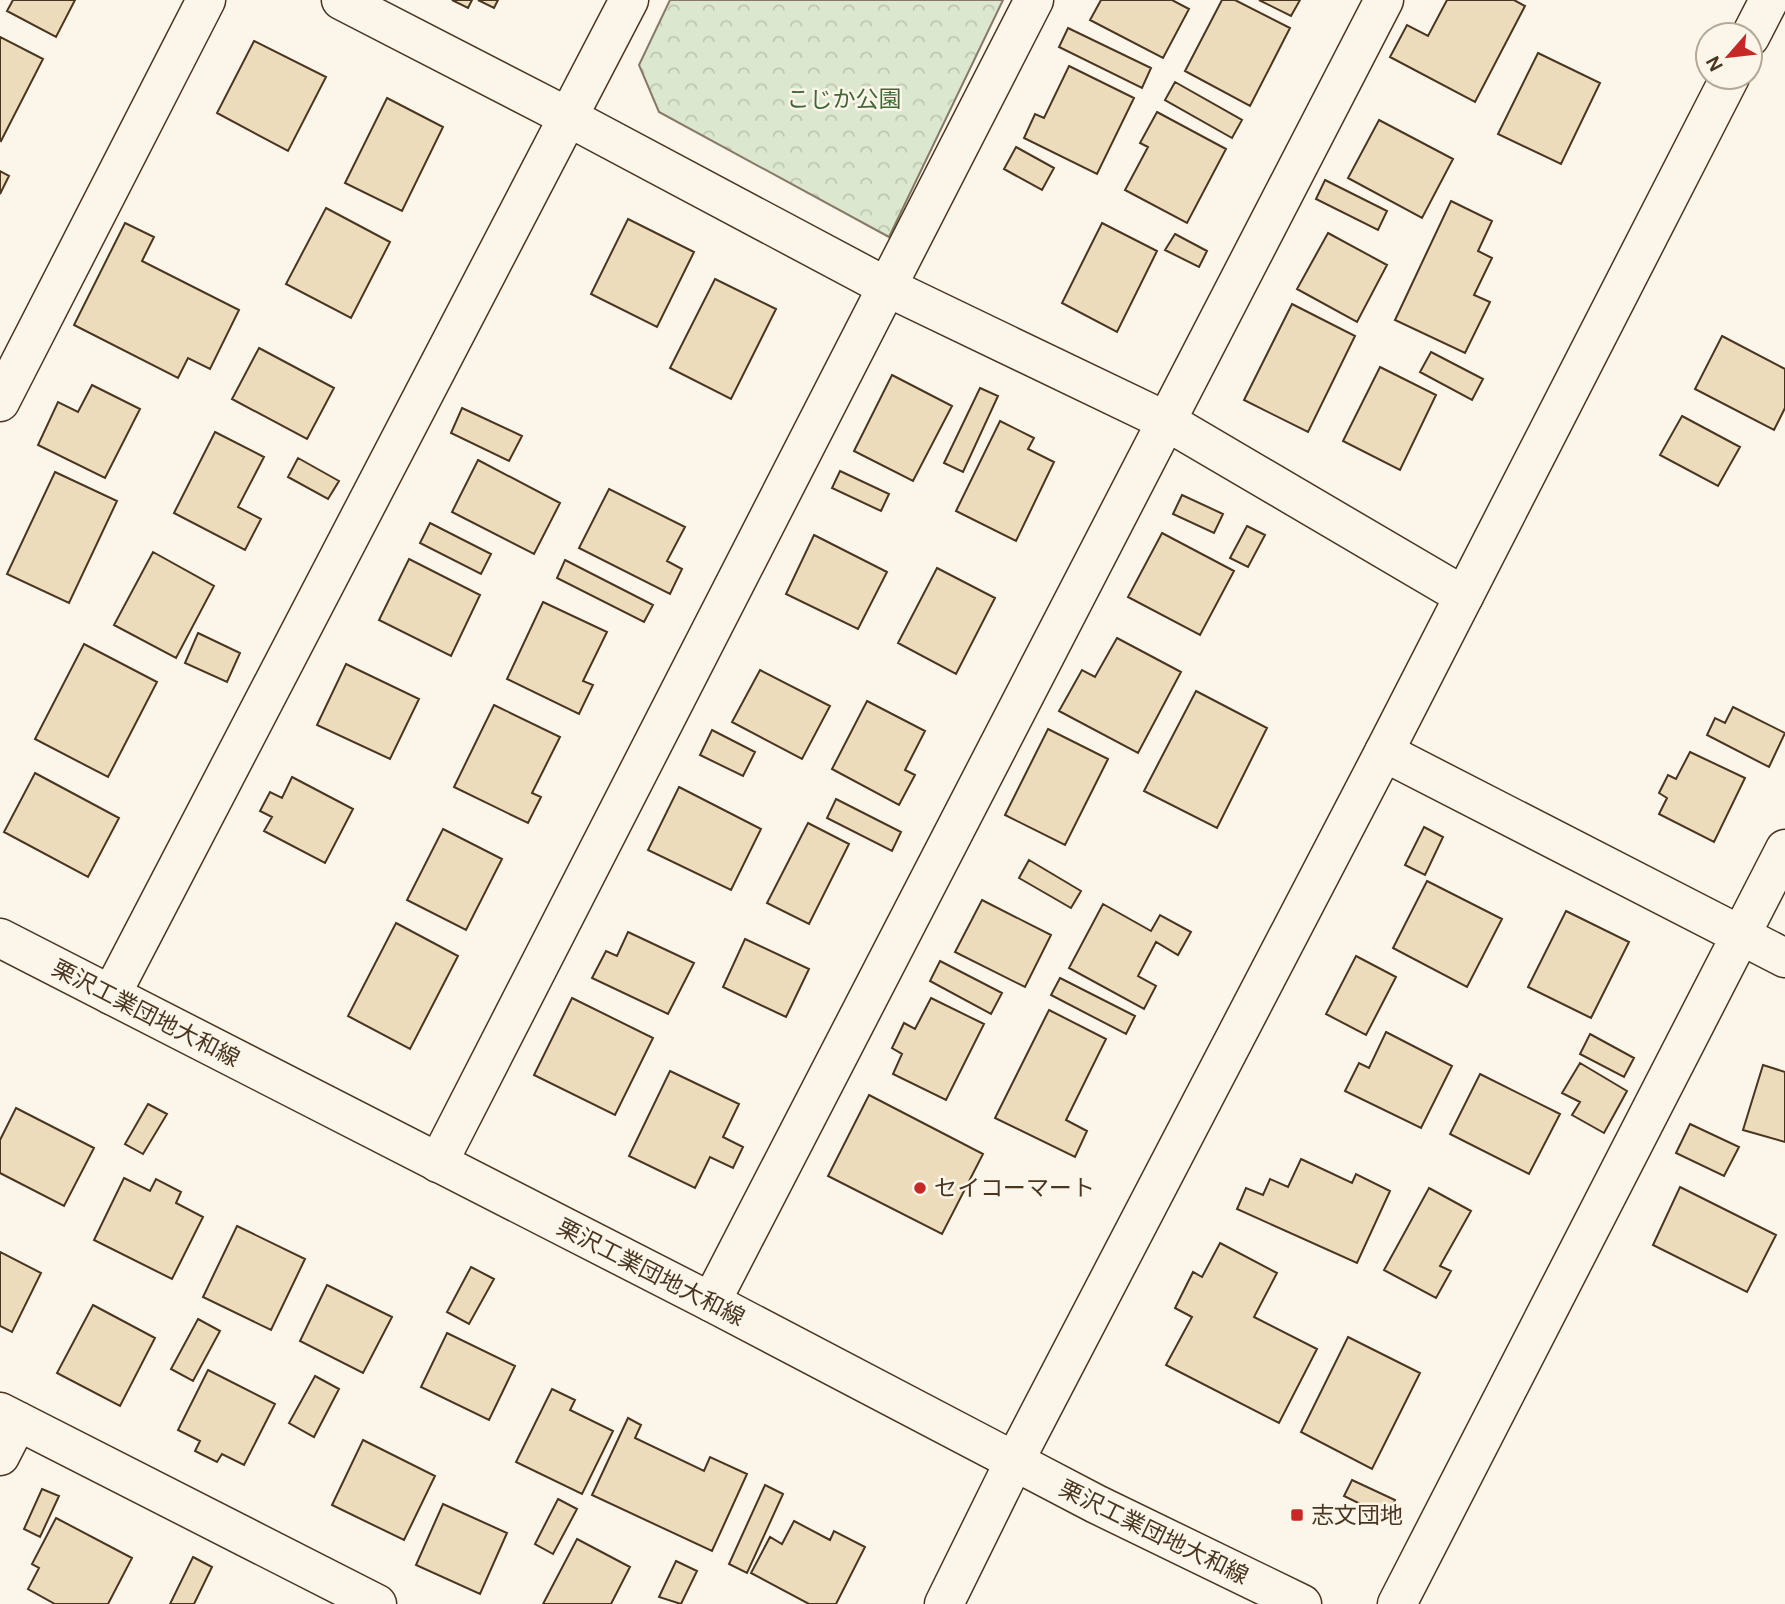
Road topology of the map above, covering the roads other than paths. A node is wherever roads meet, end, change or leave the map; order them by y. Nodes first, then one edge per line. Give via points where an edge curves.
1 (206, 0) edge
2 (341, 0) edge
3 (629, 0) edge
4 (1034, 0) edge
5 (1384, 0) edge
6 (1769, 0) edge
7 (1758, 21) edge
8 (1723, 91) edge
9 (568, 117) junction
10 (887, 287) junction
11 (0, 402) edge
12 (1166, 421) junction
13 (1464, 596) junction
14 (1384, 752) junction
15 (1785, 849) edge
16 (1739, 935) junction
17 (0, 938) edge
18 (1785, 958) edge
19 (111, 995) junction
20 (438, 1163) junction
21 (710, 1302) junction
22 (9, 1416) edge
23 (0, 1456) edge
24 (1014, 1462) junction
25 (377, 1604) edge
26 (944, 1604) edge
27 (1302, 1604) edge
28 (1396, 1604) edge

1 - 11 street
2 - 9 street
3 - 9 street
4 - 10 street
5 - 12 street
6 - 7 street
8 - 13 street
9 - 10 street
9 - 19 street
10 - 12 street
10 - 20 street
12 - 13 street
12 - 21 street
13 - 14 street
14 - 16 street
14 - 24 street
15 - 16 street
16 - 18 street
16 - 28 street
17 - 19 street, 栗沢工業団地大和線
19 - 20 street, 栗沢工業団地大和線
20 - 21 street, 栗沢工業団地大和線
21 - 24 street, 栗沢工業団地大和線
22 - 23 street
22 - 25 street
24 - 26 street
24 - 27 street, 栗沢工業団地大和線

